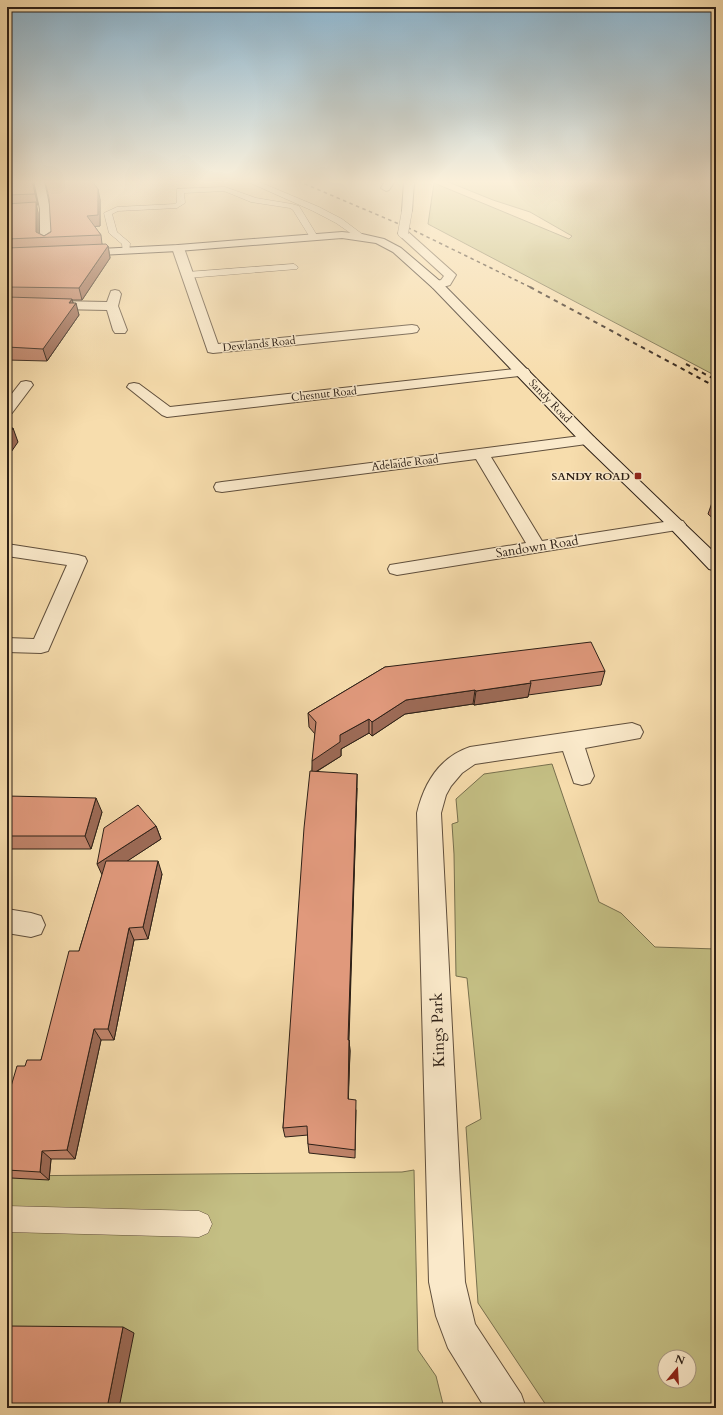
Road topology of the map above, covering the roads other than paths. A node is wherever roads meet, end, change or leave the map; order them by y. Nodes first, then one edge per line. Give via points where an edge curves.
1 (48, 247) edge
2 (126, 247) edge
3 (190, 247) edge
4 (391, 247) edge
5 (419, 247) edge
6 (178, 248) junction
7 (58, 249) edge
8 (126, 251) junction
9 (72, 253) edge
10 (294, 267) dead end
11 (188, 275) junction
12 (438, 285) junction
13 (7, 304) edge
14 (412, 329) dead end
15 (120, 330) dead end
16 (523, 372) junction
17 (26, 385) dead end
18 (134, 387) dead end
19 (8, 407) edge
20 (588, 440) junction
21 (480, 453) junction
22 (222, 487) dead end
23 (677, 525) junction
24 (537, 547) junction
25 (7, 550) edge
26 (716, 565) edge
27 (397, 569) dead end
28 (7, 645) edge
29 (632, 732) dead end
30 (571, 740) junction
31 (582, 776) dead end
32 (7, 1219) edge
33 (199, 1224) dead end
34 (507, 1408) edge

1 - 7 street
2 - 8 lane
3 - 6 street, Sandy Road
4 - 12 street, Sandy Road
5 - 12 street, bridge via 450,275 446,282
6 - 8 street, Sandy Road
6 - 11 street, Dewlands Road
8 - 9 street, Sandy Road
10 - 11 lane
11 - 14 street, Dewlands Road via 213,349
12 - 16 street, Sandy Road
13 - 15 street via 114,300
16 - 18 street, Chesnut Road via 167,412
16 - 20 street, Sandy Road
17 - 19 street
20 - 21 street, Adelaide Road
20 - 23 street, Sandy Road
21 - 22 street, Adelaide Road
21 - 24 street
23 - 24 street, Sandown Road
23 - 26 street, Sandy Road
24 - 27 street, Sandown Road
25 - 28 street via 78,561 41,646
29 - 30 street, Kings Park
30 - 31 street
30 - 34 street, Kings Park via 483,753 460,760 444,775 437,786 429,813 447,1282 454,1316 462,1335
32 - 33 lane

